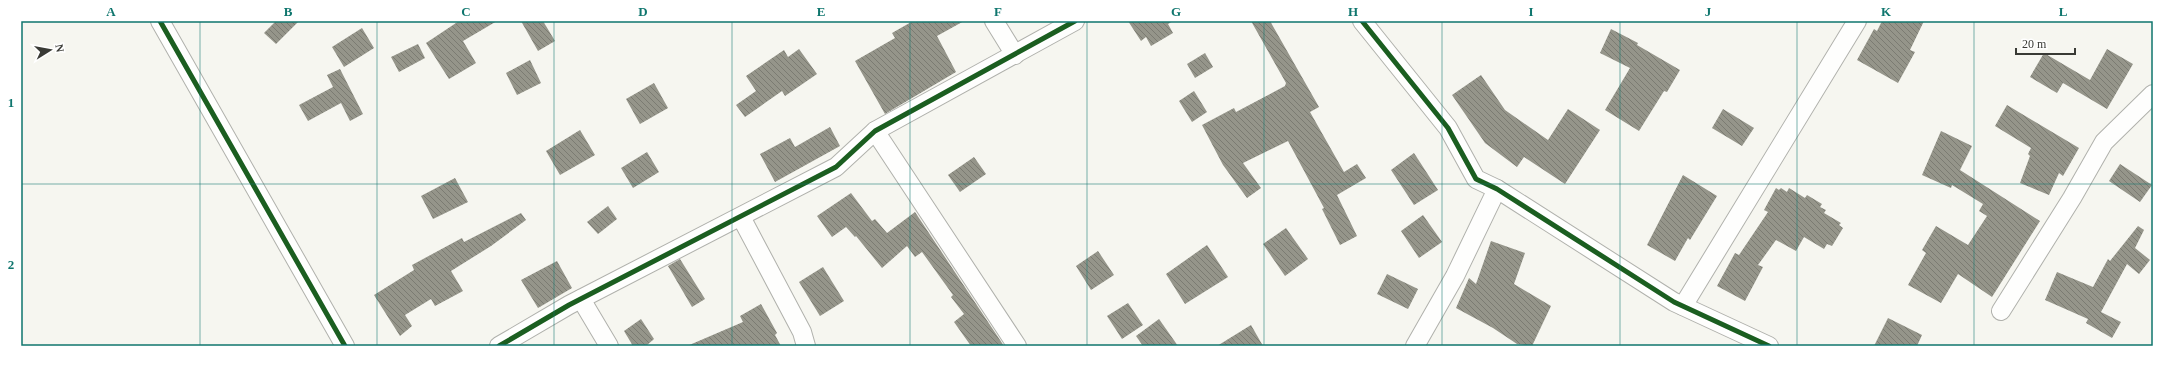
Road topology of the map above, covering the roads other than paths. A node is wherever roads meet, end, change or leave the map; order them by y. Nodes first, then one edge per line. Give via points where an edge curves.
1 (160, 21) edge
2 (994, 21) edge
3 (1075, 21) edge
4 (1362, 21) edge
5 (1857, 21) edge
6 (1014, 55) junction
7 (2153, 94) edge
8 (876, 131) junction
9 (1497, 189) junction
10 (741, 217) junction
11 (581, 299) junction
12 (1683, 306) junction
13 (2001, 311) dead end
14 (345, 346) edge
15 (499, 346) edge
16 (609, 346) edge
17 (806, 346) edge
18 (1016, 346) edge
19 (1414, 346) edge
20 (1769, 346) edge

1 - 14 street
2 - 6 street
3 - 6 street
4 - 9 street via 1448,128 1476,178
5 - 12 street
6 - 8 street
7 - 13 street via 2104,142
8 - 10 street via 836,167
8 - 18 street
9 - 12 street
9 - 19 street via 1455,276
10 - 11 street
10 - 17 street via 802,332
11 - 15 street
11 - 16 street
12 - 20 street

